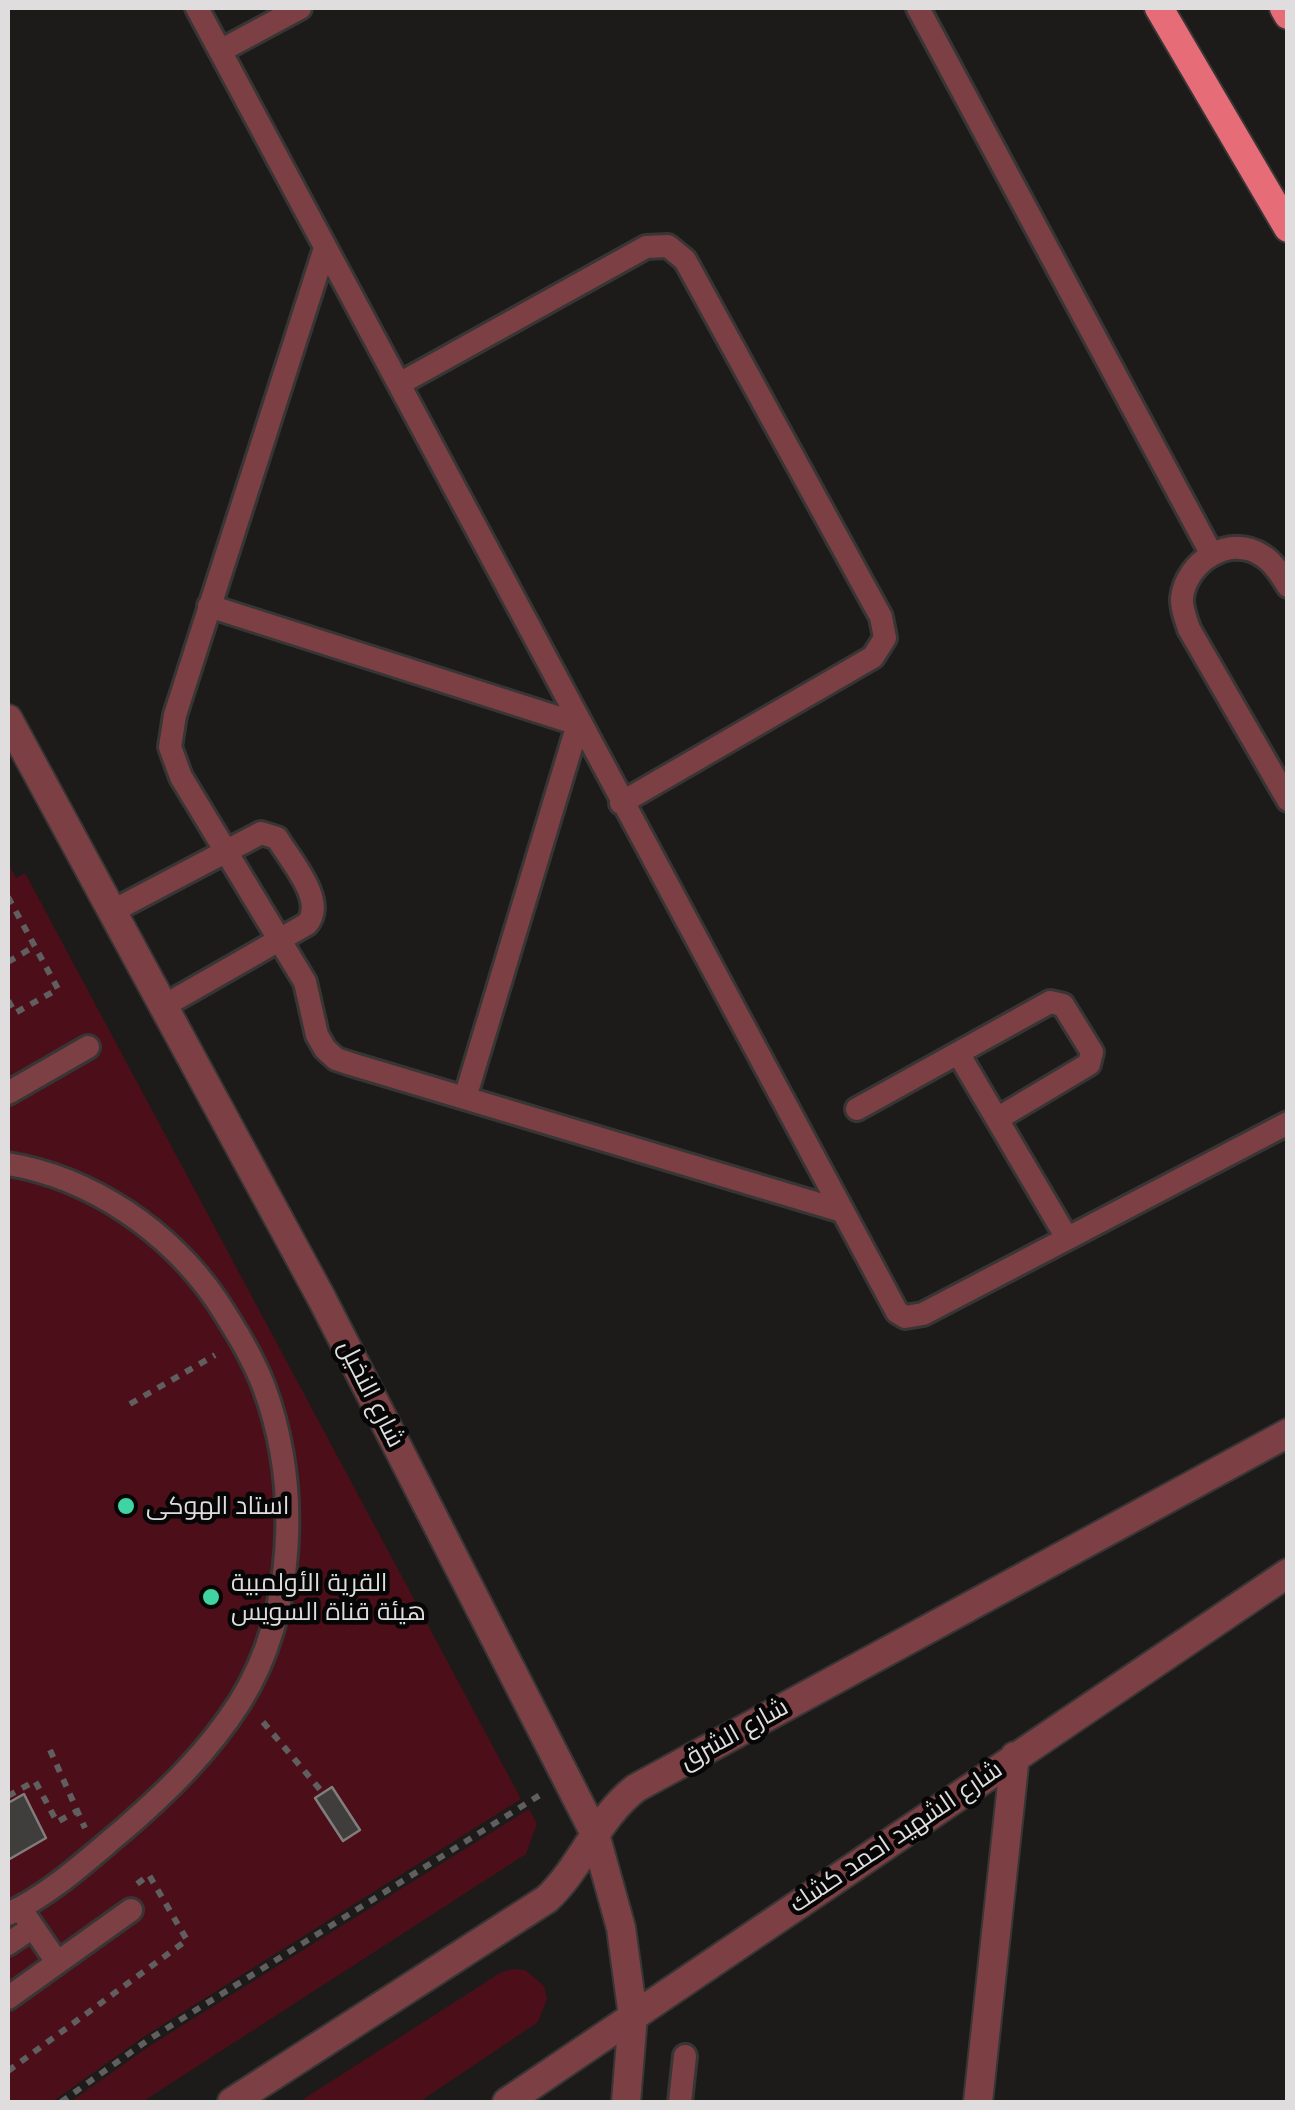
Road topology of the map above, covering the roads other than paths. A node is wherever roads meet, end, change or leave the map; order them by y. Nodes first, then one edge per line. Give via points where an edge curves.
1 (196, 8) edge
2 (300, 8) edge
3 (918, 8) edge
4 (1159, 8) edge
5 (1284, 8) edge
6 (1288, 14) edge
7 (220, 51) junction
8 (1288, 228) edge
9 (326, 248) junction
10 (399, 384) junction
11 (1212, 553) junction
12 (1288, 586) edge
13 (209, 606) junction
14 (578, 724) junction
15 (11, 736) edge
16 (1288, 800) edge
17 (621, 802) junction
18 (225, 850) junction
19 (111, 912) junction
20 (279, 940) junction
21 (162, 1007) junction
22 (88, 1047) dead end
23 (958, 1053) junction
24 (8, 1092) edge
25 (465, 1098) junction
26 (857, 1109) dead end
27 (997, 1120) junction
28 (1284, 1132) edge
29 (8, 1164) edge
30 (842, 1211) junction
31 (1066, 1238) junction
32 (1288, 1433) edge
33 (1288, 1572) edge
34 (1015, 1756) junction
35 (595, 1834) junction
36 (128, 1900) road end
37 (20, 1916) edge
38 (8, 1944) edge
39 (58, 1962) junction
40 (8, 1998) edge
41 (634, 2016) junction
42 (685, 2056) dead end
43 (232, 2102) edge
44 (507, 2102) edge
45 (626, 2102) edge
46 (680, 2102) edge
47 (978, 2102) edge

1 - 7 lane
2 - 7 lane
3 - 11 lane
4 - 8 highway
5 - 6 highway
7 - 9 lane
9 - 10 lane
9 - 13 lane
10 - 14 lane
10 - 17 lane via 646,247 668,246 685,260 881,617 885,638 874,656
11 - 12 lane via 1235,548 1262,555
11 - 16 lane via 1188,575 1182,602 1189,628
13 - 14 lane
13 - 18 lane via 170,746
14 - 17 lane
14 - 25 lane
15 - 19 street, شارع النخيل
17 - 30 lane
18 - 19 lane
18 - 20 lane
18 - 20 lane via 255,834 277,838 315,908 307,924
19 - 21 street, شارع النخيل
20 - 21 lane
20 - 25 lane via 309,992 317,1035 336,1059
21 - 35 street, شارع النخيل via 322,1298
22 - 24 lane
23 - 26 lane
23 - 27 lane
23 - 27 lane via 1050,1002 1063,1005 1089,1046 1089,1064
25 - 30 lane
27 - 31 lane
28 - 31 lane
29 - 37 lane via 77,1185 174,1247 242,1338 264,1387 279,1439 287,1527 279,1598 242,1698 162,1797
30 - 31 lane via 905,1318
32 - 35 street, شارع الشرق via 636,1788
33 - 34 street, شارع الشهيد احمد كشك
34 - 41 street, شارع الشهيد احمد كشك
34 - 47 street
35 - 41 street, شارع النخيل via 621,1928
35 - 43 street, شارع الشرق via 561,1886 531,1912
36 - 39 lane
37 - 38 lane
37 - 39 lane
39 - 40 lane
41 - 44 street, شارع الشهيد احمد كشك
41 - 45 street, شارع النخيل
42 - 46 lane

